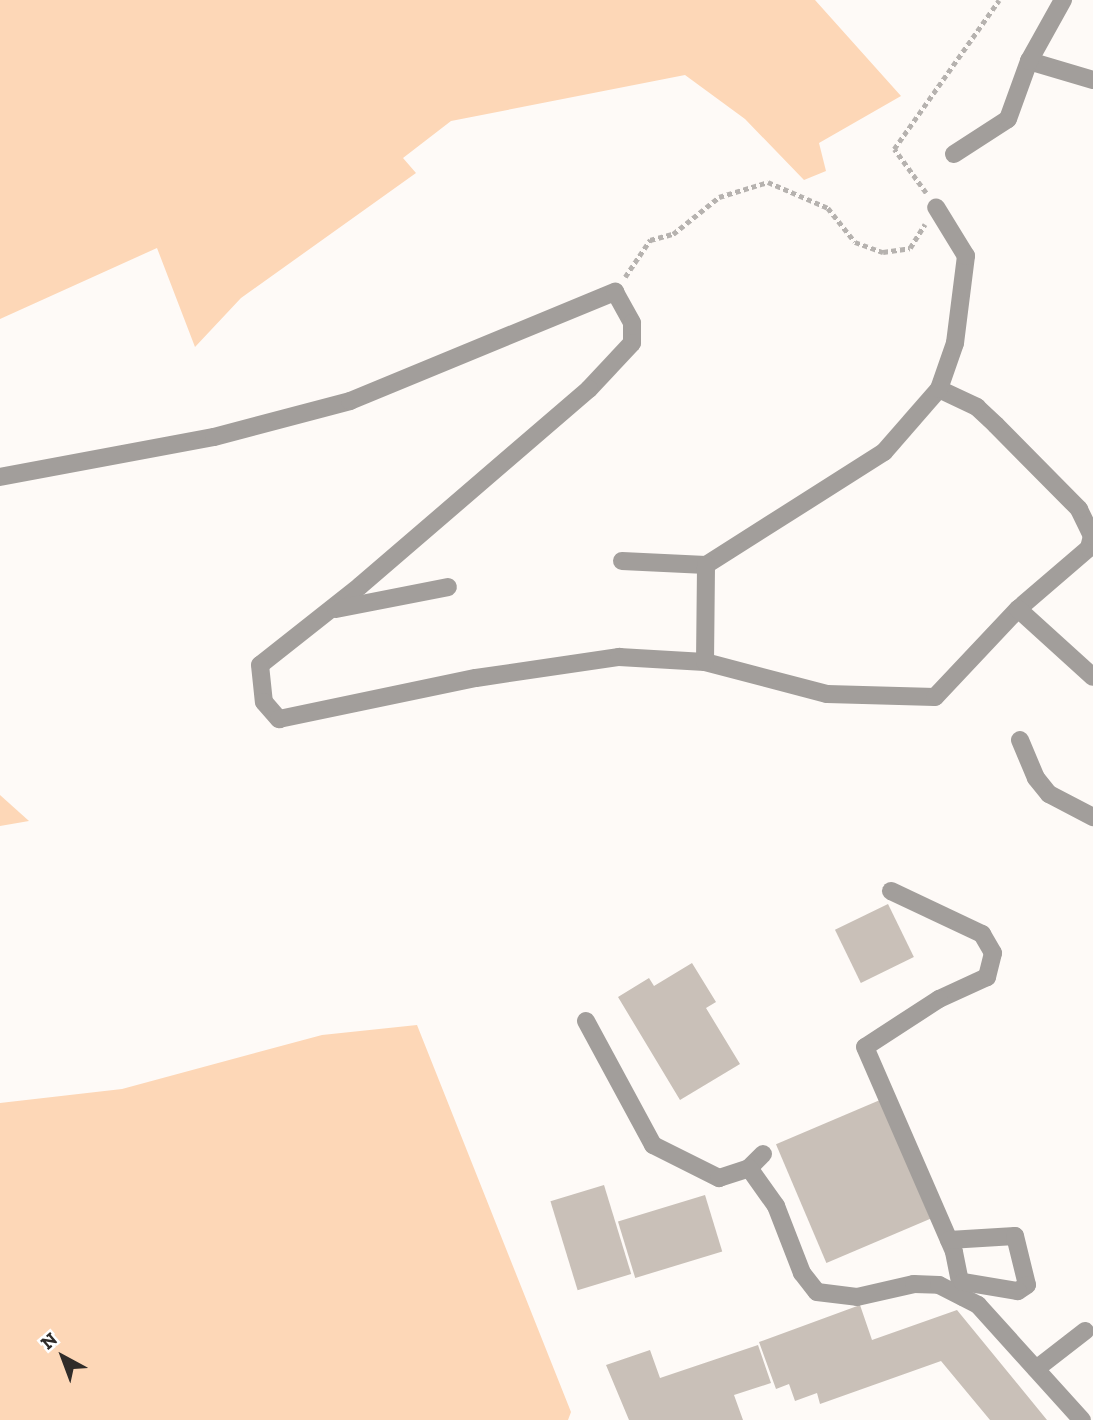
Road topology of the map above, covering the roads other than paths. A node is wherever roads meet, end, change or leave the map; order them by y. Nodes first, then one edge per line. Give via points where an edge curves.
1 (1063, 0) edge
2 (1030, 61) junction
3 (1093, 80) edge
4 (954, 155) dead end
5 (936, 207) road end
6 (939, 389) junction
7 (0, 477) edge
8 (622, 561) dead end
9 (706, 565) junction
10 (448, 587) dead end
11 (1018, 609) junction
12 (332, 610) junction
13 (705, 662) junction
14 (1093, 677) edge
15 (1020, 740) dead end
16 (1093, 817) edge
17 (891, 891) dead end
18 (586, 1021) dead end
19 (762, 1154) dead end
20 (748, 1168) junction
21 (949, 1240) junction
22 (963, 1289) junction
23 (1085, 1331) dead end
24 (1036, 1369) junction
25 (1082, 1420) edge

1 - 2 street
2 - 3 street
2 - 4 street via 1008,119
5 - 6 street via 966,256 955,343
6 - 9 street via 884,452
6 - 11 street via 987,416 1087,522 1092,536 1088,548
7 - 12 street via 214,437 350,401 615,292 632,323 632,343 589,389
8 - 9 street
9 - 13 street
10 - 12 street
11 - 13 street via 935,697 827,694
11 - 14 street
12 - 13 street via 260,665 264,702 279,719 476,678 606,659
15 - 16 street via 1036,778 1049,794
17 - 21 street via 982,934 993,953 987,977 939,999 865,1047
18 - 20 street via 653,1145 719,1178
19 - 20 street
20 - 22 street via 776,1206 802,1273 817,1292 857,1297 914,1284
21 - 22 street
21 - 22 street via 1015,1236 1027,1284 1018,1291
22 - 24 street
23 - 24 street
24 - 25 street

